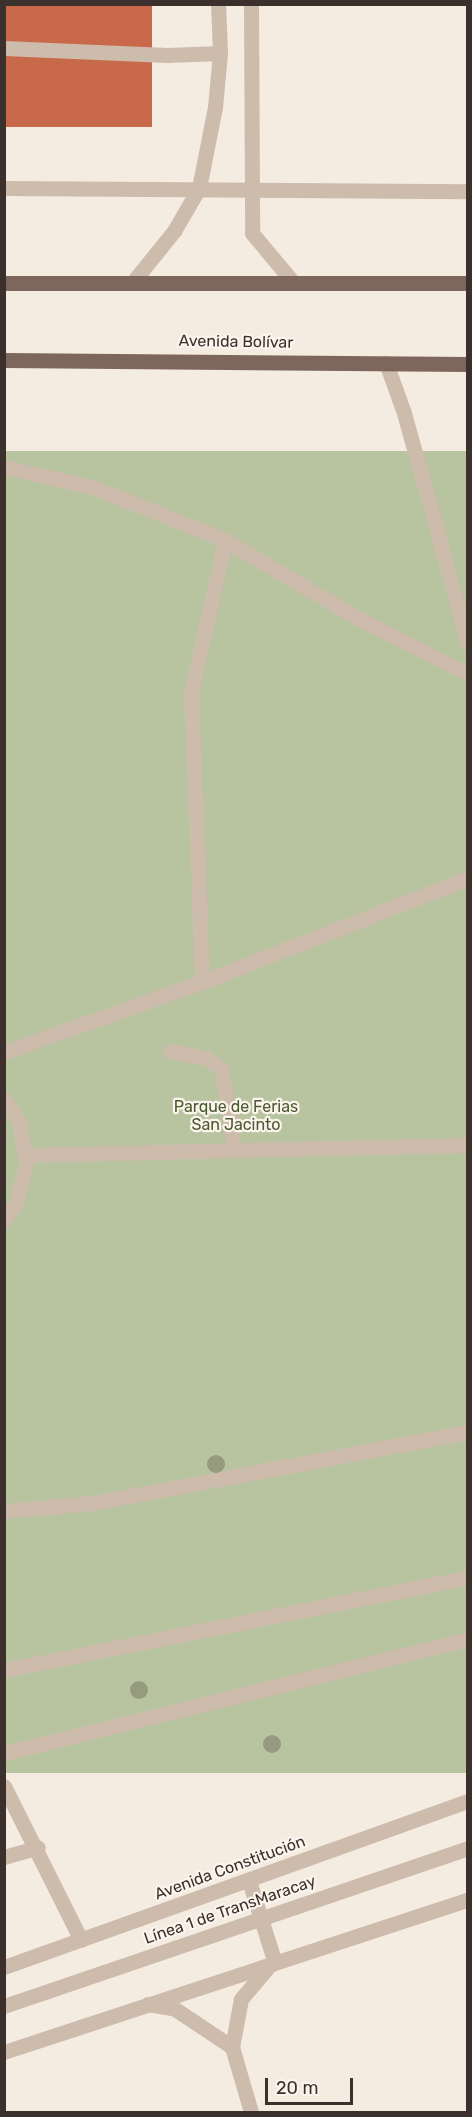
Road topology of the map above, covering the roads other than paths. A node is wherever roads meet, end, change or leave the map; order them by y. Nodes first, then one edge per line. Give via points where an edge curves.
1 (218, 4) edge
2 (251, 4) edge
3 (4, 48) edge
4 (220, 52) junction
5 (4, 188) edge
6 (200, 188) junction
7 (468, 191) edge
8 (249, 192) junction
9 (292, 281) junction
10 (4, 283) edge
11 (468, 283) edge
12 (132, 284) junction
13 (4, 360) edge
14 (386, 363) junction
15 (468, 364) edge
16 (4, 467) edge
17 (225, 540) junction
18 (468, 643) edge
19 (468, 674) edge
20 (468, 878) edge
21 (202, 982) junction
22 (170, 1051) dead end
23 (4, 1052) edge
24 (4, 1099) edge
25 (468, 1145) edge
26 (234, 1149) junction
27 (25, 1155) junction
28 (4, 1221) edge
29 (468, 1432) edge
30 (4, 1511) edge
31 (468, 1577) edge
32 (468, 1639) edge
33 (4, 1670) edge
34 (4, 1753) edge
35 (4, 1786) edge
36 (468, 1801) edge
37 (38, 1847) junction
38 (468, 1848) edge
39 (4, 1857) edge
40 (249, 1881) junction
41 (468, 1899) edge
42 (261, 1918) junction
43 (81, 1940) junction
44 (274, 1960) junction
45 (4, 1967) edge
46 (147, 2004) junction
47 (4, 2006) edge
48 (232, 2047) junction
49 (4, 2052) edge
50 (251, 2112) edge

1 - 4 street
2 - 8 street
3 - 4 street via 167,55
4 - 6 street via 215,107
5 - 6 street
6 - 8 street
6 - 12 street via 174,231
7 - 8 street
8 - 9 street via 252,233
9 - 11 main road
9 - 12 main road
10 - 12 main road
13 - 14 main road, Avenida Bolívar
14 - 15 main road, Avenida Bolívar
14 - 18 street via 404,413
16 - 17 street via 92,487
17 - 19 street via 357,618
17 - 21 street via 190,691
20 - 21 street
21 - 23 street
22 - 26 street via 206,1058 221,1069
24 - 27 street via 19,1123
25 - 26 street
26 - 27 street
27 - 28 street via 23,1184
29 - 30 street via 393,1443 92,1503
31 - 33 street
32 - 34 street
35 - 37 street
36 - 40 street, Avenida Constitución
37 - 39 street
37 - 43 street
38 - 42 street, Línea 1 de TransMaracay
40 - 42 street
40 - 43 street, Avenida Constitución
41 - 44 street
42 - 44 street
42 - 47 street, Línea 1 de TransMaracay
43 - 45 street, Avenida Constitución
44 - 46 street
44 - 48 street via 241,1999
46 - 48 street via 175,2009
46 - 49 street
48 - 50 street

